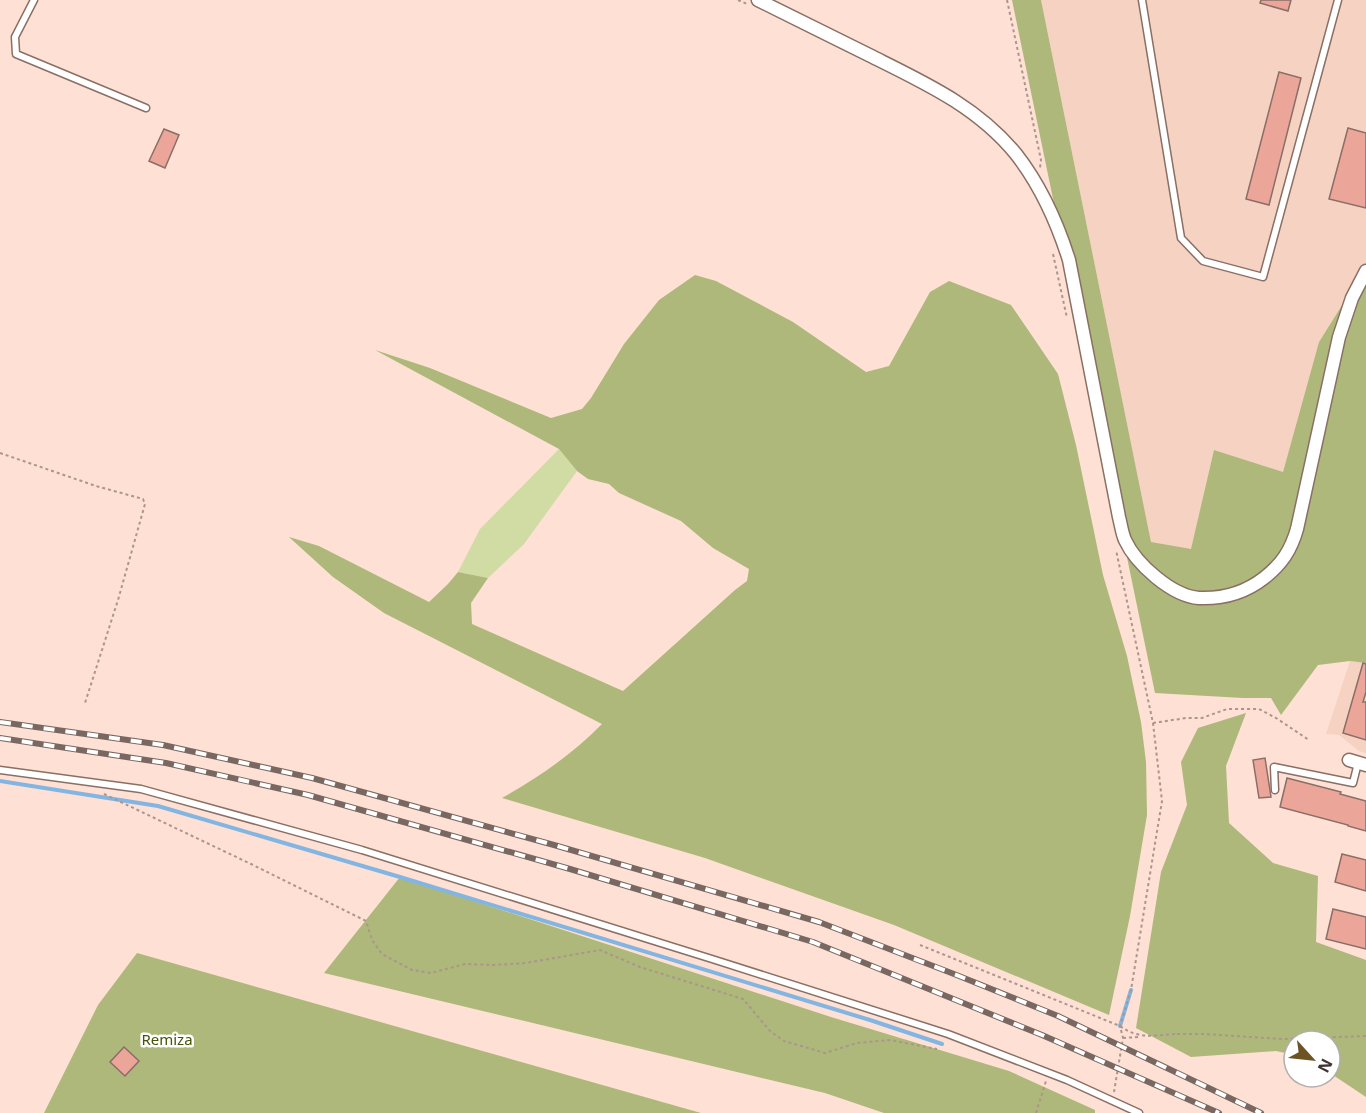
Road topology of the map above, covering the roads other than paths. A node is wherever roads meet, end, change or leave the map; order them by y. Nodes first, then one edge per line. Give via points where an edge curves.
1 (34, 0) edge
2 (759, 0) edge
3 (1142, 0) edge
4 (1338, 0) edge
5 (146, 108) dead end
6 (1366, 271) edge
7 (1358, 763) edge
8 (0, 770) edge
9 (1275, 790) dead end
10 (1139, 1113) edge

1 - 5 lane via 15,37 16,54
2 - 6 street via 959,103 989,126 1039,187 1069,260 1125,539 1150,573 1174,589 1197,598 1244,591 1276,569 1286,557 1297,529 1339,337
3 - 4 lane via 1180,238 1203,261 1263,277
7 - 9 lane via 1353,783 1274,767
8 - 10 lane via 141,789 362,850 948,1034

